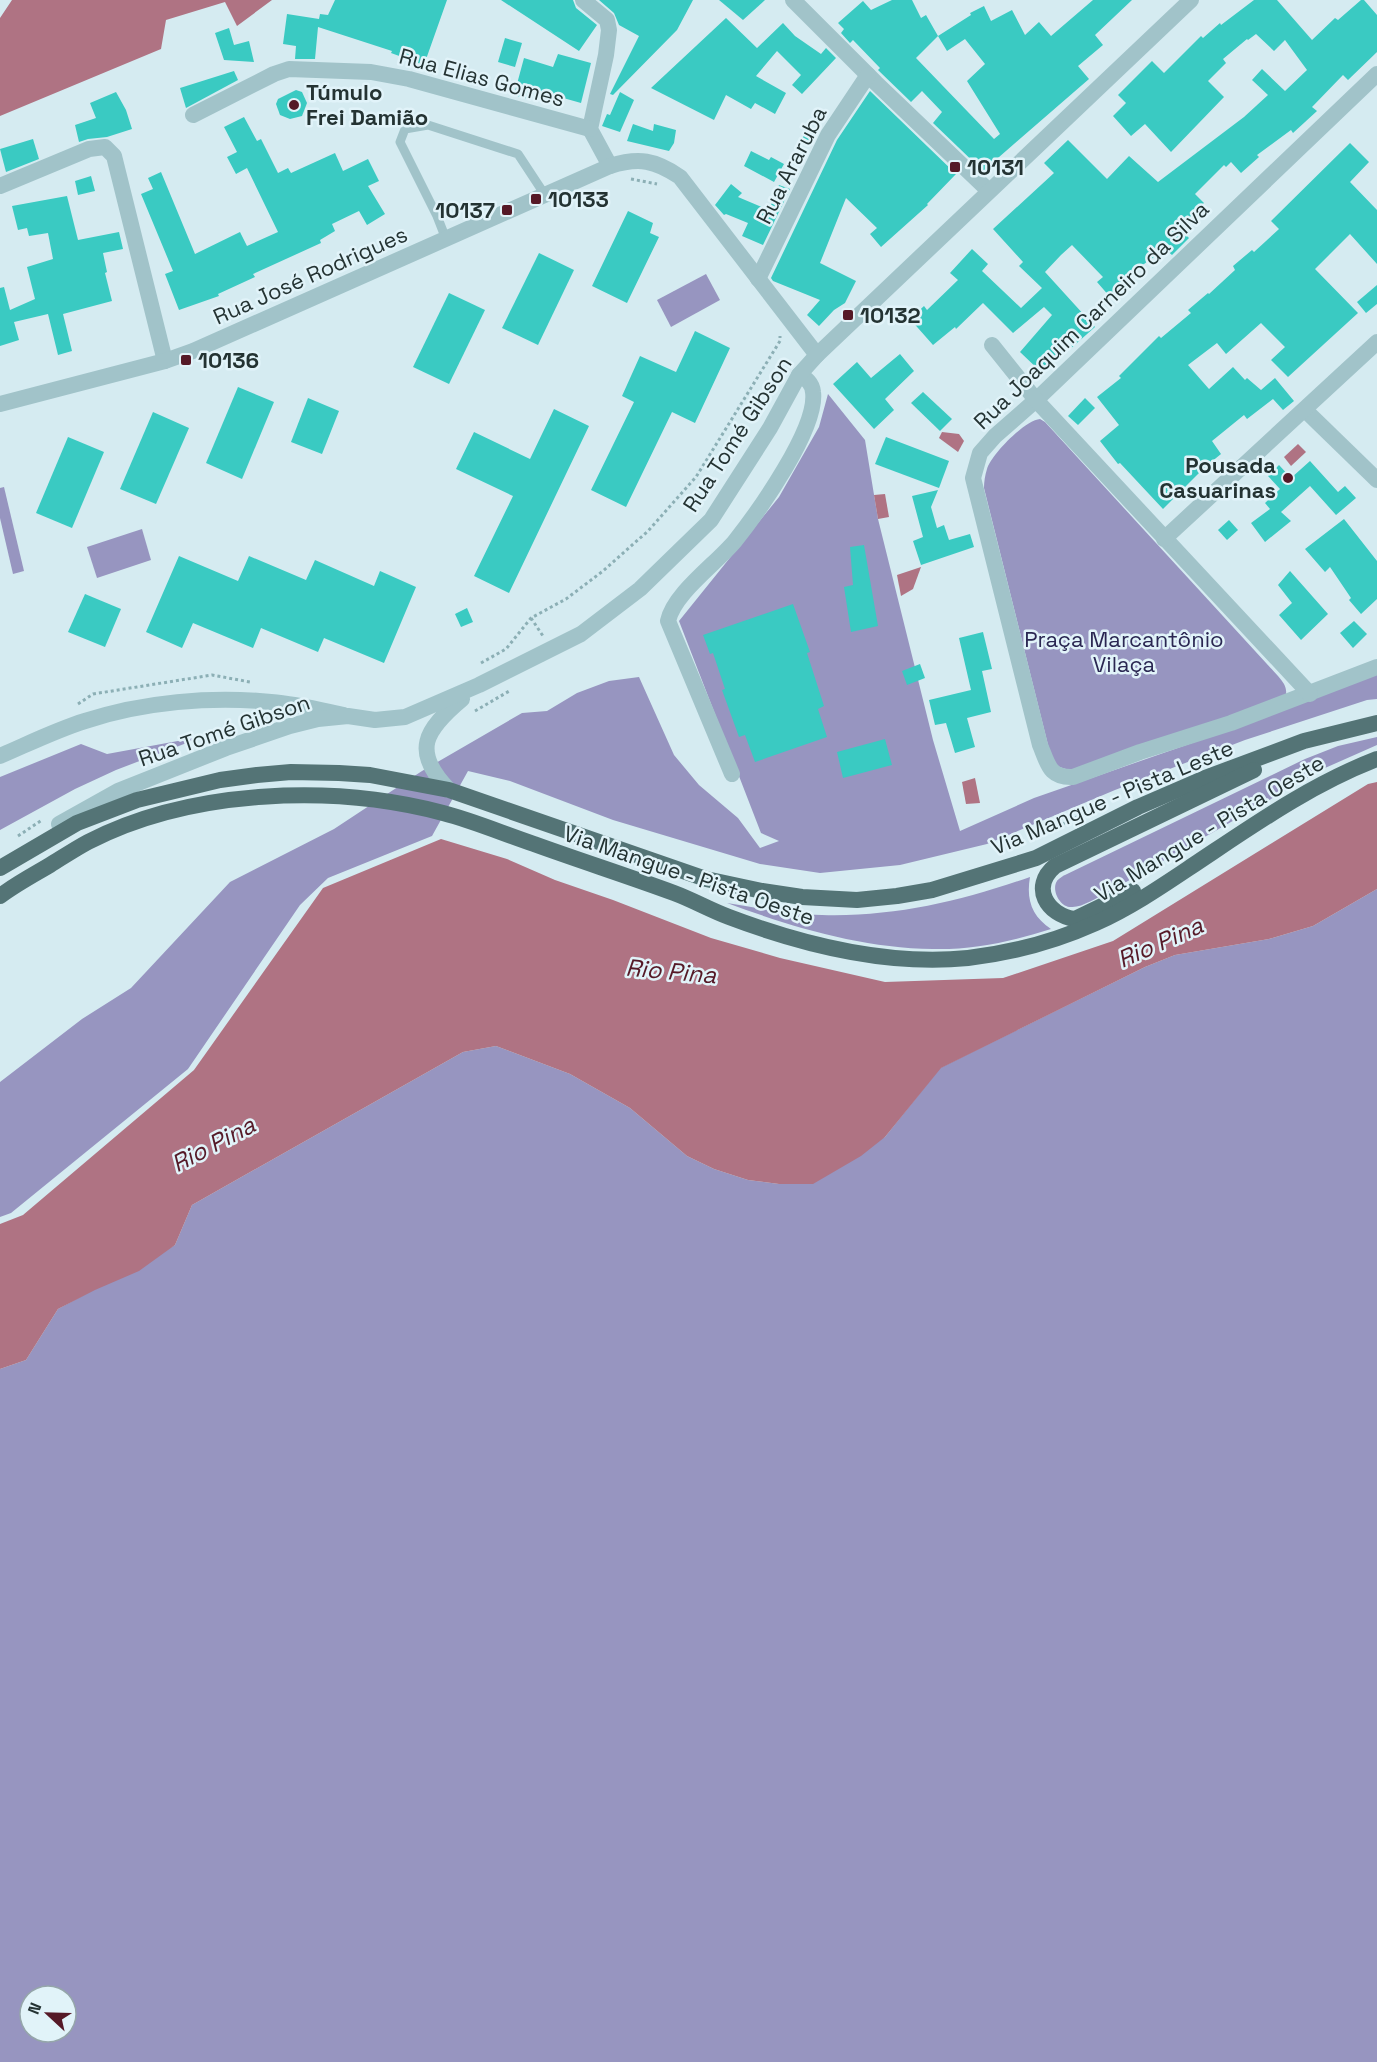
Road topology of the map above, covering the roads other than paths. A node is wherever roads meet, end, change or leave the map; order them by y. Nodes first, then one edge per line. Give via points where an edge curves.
1 (583, 0) edge
2 (793, 0) edge
3 (1191, 0) edge
4 (1377, 74) edge
5 (868, 75) junction
6 (193, 115) dead end
7 (590, 129) junction
8 (610, 166) junction
9 (0, 186) edge
10 (989, 191) junction
11 (545, 195) junction
12 (446, 239) junction
13 (758, 279) junction
14 (1377, 342) edge
15 (992, 345) dead end
16 (817, 355) junction
17 (165, 361) junction
18 (799, 375) junction
19 (1036, 400) junction
20 (0, 404) edge
21 (1305, 410) junction
22 (1377, 480) edge
23 (1164, 539) junction
24 (1377, 667) edge
25 (479, 685) junction
26 (1310, 694) junction
27 (348, 716) junction
28 (1377, 723) edge
29 (1313, 738) junction
30 (0, 756) edge
31 (1377, 759) edge
32 (732, 774) dead end
33 (449, 790) junction
34 (1204, 858) junction
35 (0, 868) edge
36 (0, 896) edge

1 - 7 street via 607,20 609,30
2 - 5 street
3 - 10 street, Rua Tomé Gibson
4 - 19 street, Rua Joaquim Carneiro da Silva
5 - 10 street
5 - 13 street, Rua Araruba via 828,135
6 - 7 street, Rua Elias Gomes via 289,69 371,72 409,79
7 - 8 street
8 - 11 street, Rua José Rodrigues
8 - 13 street, Rua José Rodrigues via 630,160 662,164 680,177
9 - 17 street via 89,149 105,147 114,156
10 - 16 street, Rua Tomé Gibson
11 - 12 street, Rua José Rodrigues
11 - 12 lane via 518,154 428,125 405,129 400,142
12 - 17 street, Rua José Rodrigues
13 - 16 street
14 - 21 street
15 - 19 street
16 - 18 street, Rua Tomé Gibson
17 - 20 street, Rua José Rodrigues
18 - 25 street, Rua Tomé Gibson via 711,520 640,589 581,634
18 - 32 street via 809,381 812,405 787,462 734,543 682,595 671,609 668,621
19 - 23 street
19 - 26 street, Rua Joaquim Carneiro da Silva via 980,453 973,478 1040,745 1050,770 1061,778 1073,777
21 - 22 street
21 - 23 street
23 - 26 street
24 - 26 street
25 - 27 street, Rua Tomé Gibson via 405,717 375,720
25 - 33 street, Rua Tomé Gibson via 439,718 426,748 428,763
27 - 30 street via 271,702 186,702 85,721
27 - 35 street, Rua Tomé Gibson via 290,726 118,791 58,825
28 - 29 main road, Via Mangue - Pista Leste
29 - 33 main road, Via Mangue - Pista Leste via 1138,807 1036,858 932,890 857,900 802,897 706,879
29 - 34 main road via 1055,866 1046,876 1043,889 1055,912 1075,919
31 - 34 main road, Via Mangue - Pista Oeste via 1342,772
33 - 35 main road, Via Mangue - Pista Leste via 339,773 291,772 220,780 137,800 77,823
34 - 36 main road, Via Mangue - Pista Oeste via 1097,923 1029,947 966,958 878,956 775,933 468,820 416,807 332,795 255,797 190,807 139,822 90,841

